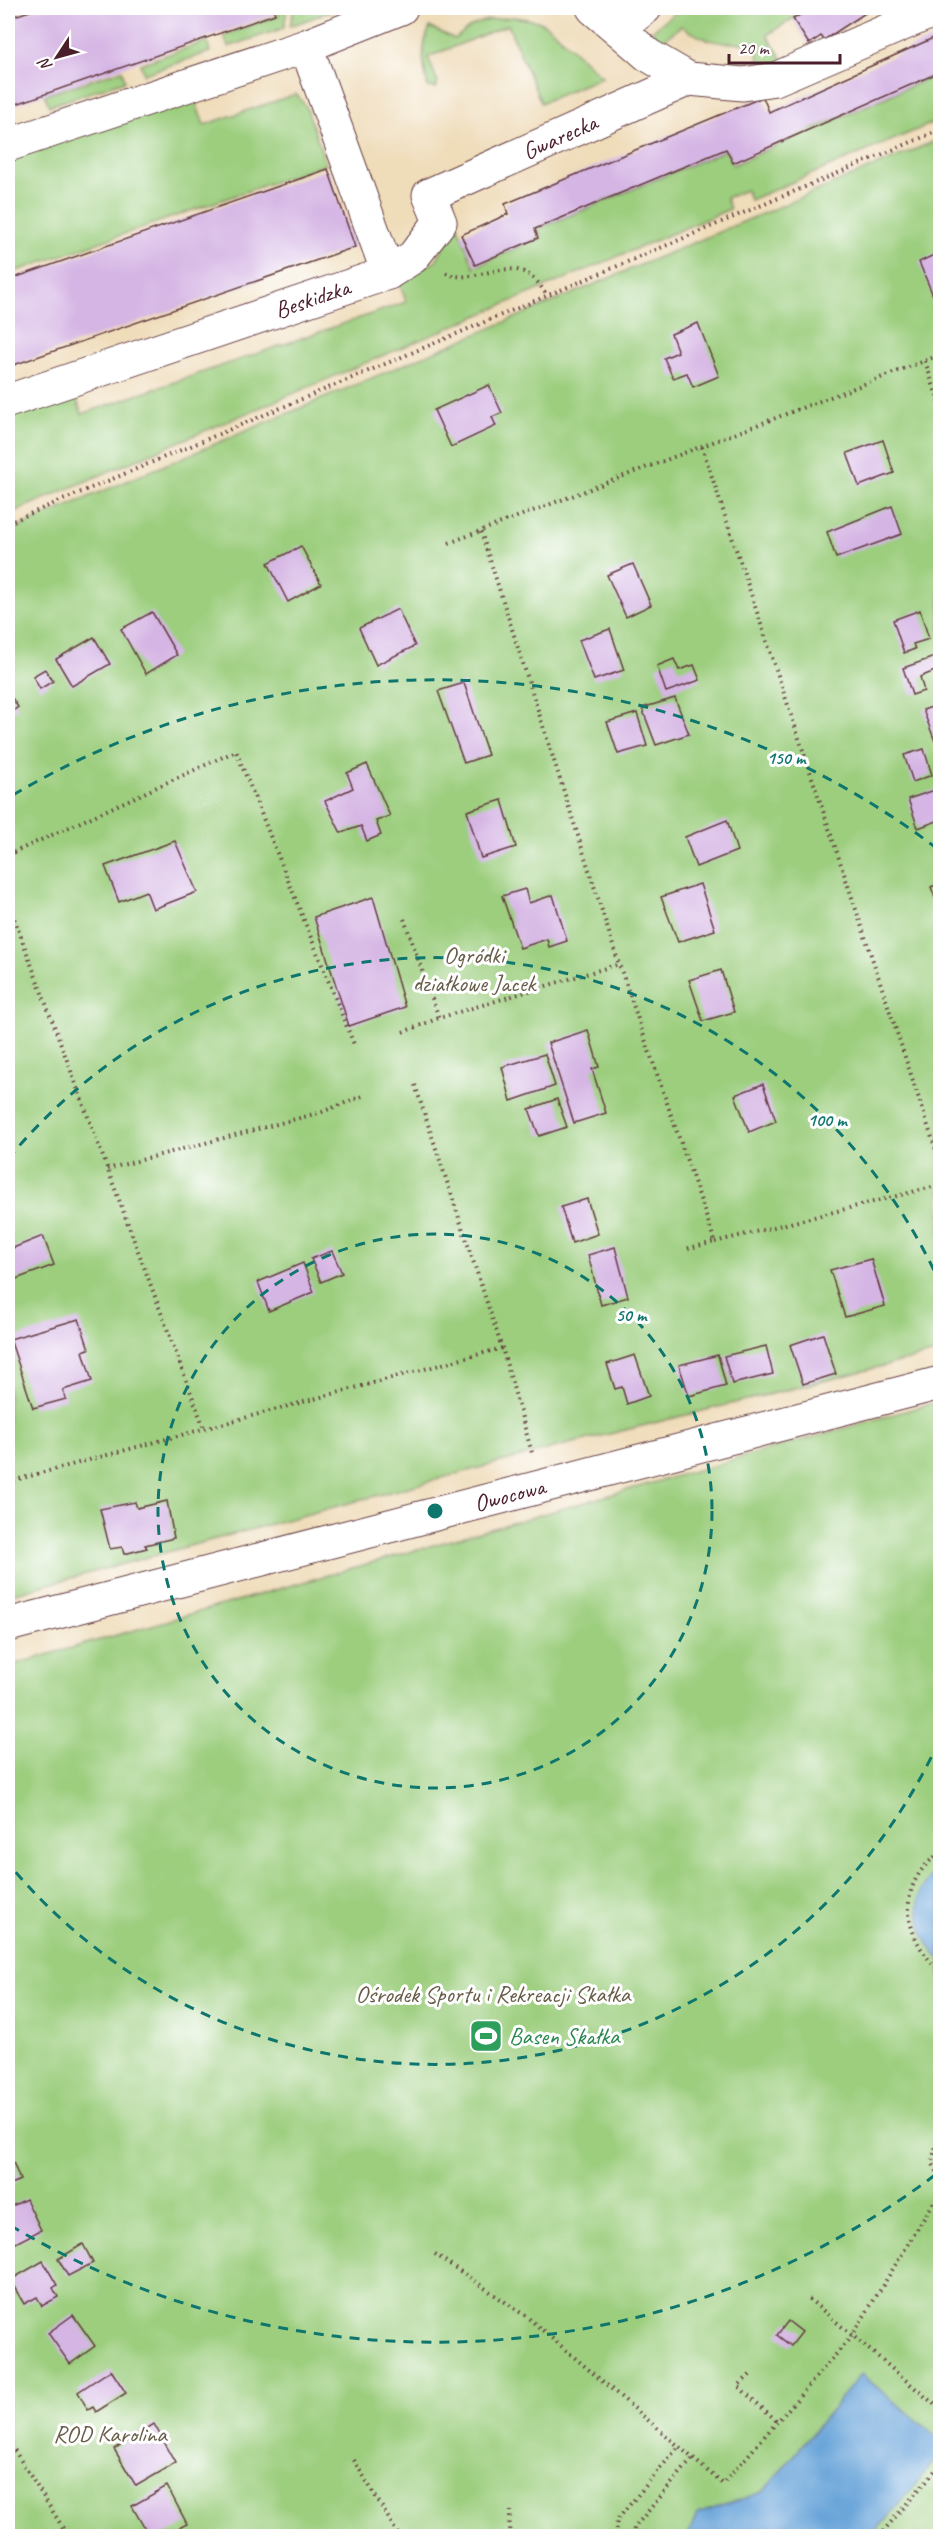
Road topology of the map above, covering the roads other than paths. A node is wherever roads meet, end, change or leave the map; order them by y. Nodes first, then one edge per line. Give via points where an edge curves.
1 (396, 8) edge
2 (593, 8) edge
3 (645, 8) edge
4 (940, 8) edge
5 (618, 29) junction
6 (306, 46) junction
7 (689, 79) junction
8 (8, 145) edge
9 (429, 195) joint
10 (388, 273) junction
11 (8, 401) edge
12 (940, 1383) edge
13 (8, 1625) edge

1 - 6 lane
2 - 5 lane, Gwarecka
3 - 5 lane
4 - 7 lane, Gwarecka via 775,79 743,84
5 - 7 lane, Gwarecka via 648,55
6 - 8 lane
6 - 10 lane
7 - 9 lane, Gwarecka
9 - 10 lane, Beskidzka via 440,222 416,253
10 - 11 lane, Beskidzka
12 - 13 lane, Owocowa

